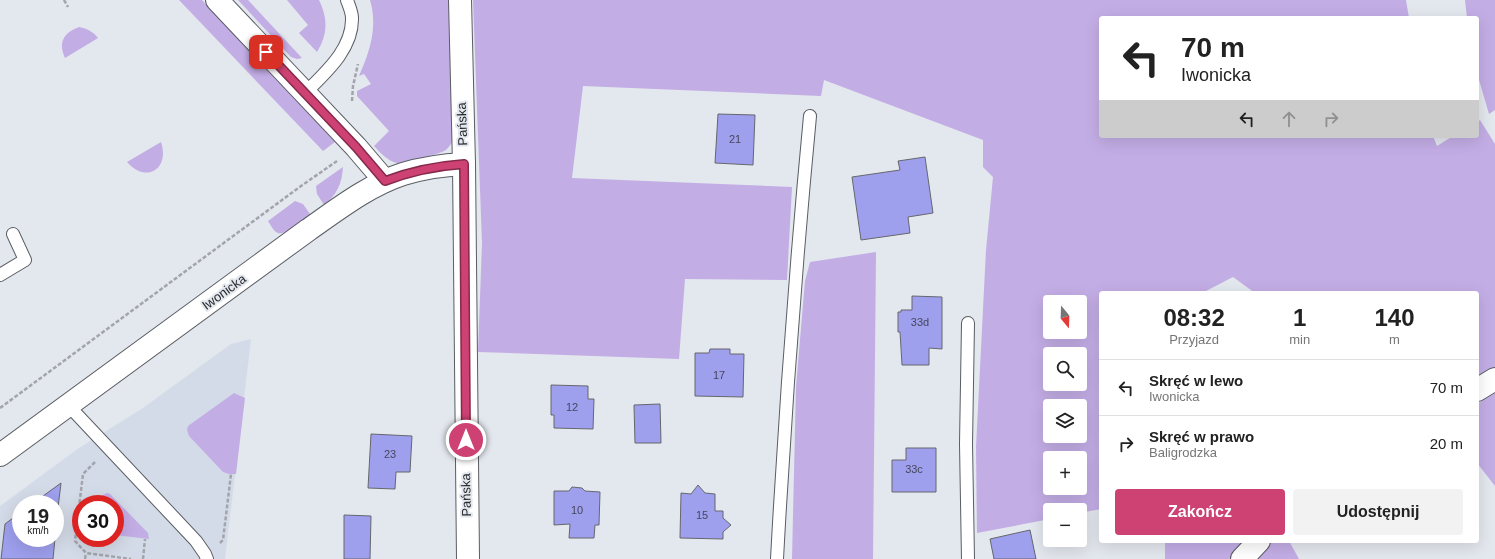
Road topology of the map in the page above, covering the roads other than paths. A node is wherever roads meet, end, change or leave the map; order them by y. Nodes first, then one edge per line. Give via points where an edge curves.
1 (217, 0) edge
2 (347, 0) edge
3 (460, 0) edge
4 (305, 94) junction
5 (810, 116) dead end
6 (464, 164) junction
7 (385, 181) junction
8 (13, 234) dead end
9 (0, 275) edge
10 (968, 323) dead end
11 (1495, 379) edge
12 (1479, 389) edge
13 (68, 405) junction
14 (0, 455) edge
15 (1257, 543) edge
16 (206, 557) edge
17 (468, 559) edge
18 (777, 559) edge
19 (968, 559) edge
20 (1242, 559) edge

1 - 4 street
2 - 4 lane via 352,17 351,32 343,50
3 - 6 street, Pańska
4 - 7 street
5 - 18 lane via 794,285
6 - 7 street, Iwonicka via 432,167
6 - 17 street, Pańska
7 - 13 street, Iwonicka via 308,230
8 - 9 lane via 25,260
10 - 19 lane
11 - 12 street
13 - 14 street, Iwonicka
13 - 16 lane via 196,541
15 - 20 street

